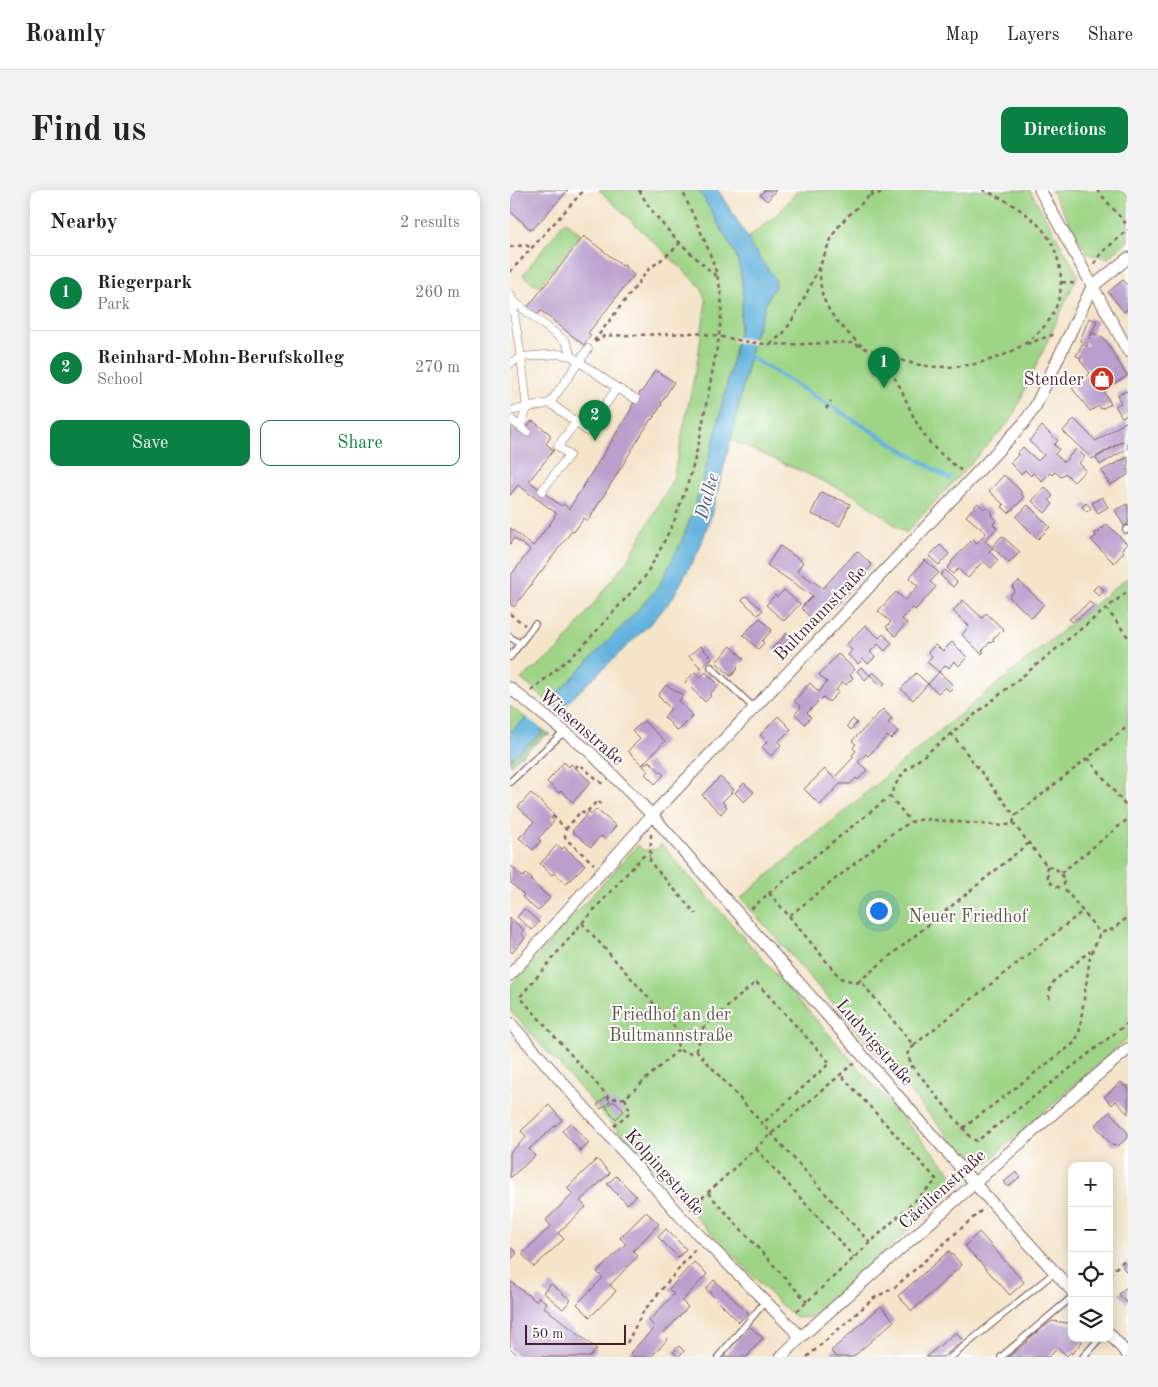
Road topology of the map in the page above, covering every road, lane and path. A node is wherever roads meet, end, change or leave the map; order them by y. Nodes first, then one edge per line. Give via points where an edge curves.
1 (584, 190) edge
2 (640, 190) edge
3 (682, 190) edge
4 (874, 190) edge
5 (890, 190) edge
6 (982, 190) edge
7 (1040, 190) edge
8 (1097, 190) edge
9 (869, 197) junction
10 (1128, 228) edge
11 (680, 243) junction
12 (510, 247) edge
13 (531, 248) junction
14 (1128, 258) edge
15 (820, 266) junction
16 (510, 272) edge
17 (717, 277) junction
18 (1089, 282) junction
19 (511, 297) edge
20 (719, 337) junction
21 (1066, 341) junction
22 (770, 344) junction
23 (1023, 345) junction
24 (865, 348) junction
25 (588, 349) dead end
26 (874, 351) junction
27 (1128, 351) edge
28 (571, 356) junction
29 (521, 357) junction
30 (579, 362) junction
31 (510, 364) edge
32 (618, 388) junction
33 (636, 399) dead end
34 (831, 401) dead end
35 (550, 402) junction
36 (527, 408) junction
37 (826, 408) dead end
38 (510, 411) edge
39 (510, 419) edge
40 (576, 422) junction
41 (972, 478) junction
42 (542, 491) dead end
43 (1128, 591) edge
44 (1106, 608) junction
45 (510, 614) edge
46 (533, 627) joint
47 (510, 636) edge
48 (1128, 636) edge
49 (520, 644) junction
50 (510, 657) edge
51 (711, 667) dead end
52 (510, 688) edge
53 (523, 698) junction
54 (754, 708) junction
55 (1128, 726) edge
56 (565, 731) junction
57 (951, 734) junction
58 (1088, 758) junction
59 (575, 768) dead end
60 (510, 782) edge
61 (605, 786) dead end
62 (890, 796) junction
63 (601, 804) dead end
64 (1128, 809) edge
65 (652, 815) junction
66 (553, 816) dead end
67 (1015, 816) junction
68 (1128, 819) edge
69 (911, 822) junction
70 (1013, 823) junction
71 (566, 830) junction
72 (1029, 843) junction
73 (573, 846) junction
74 (569, 850) dead end
75 (650, 856) junction
76 (1047, 866) junction
77 (602, 871) junction
78 (1061, 873) junction
79 (1064, 888) junction
80 (769, 893) junction
81 (1083, 911) junction
82 (696, 914) dead end
83 (742, 916) junction
84 (789, 916) junction
85 (1128, 917) edge
86 (582, 923) junction
87 (1100, 933) junction
88 (1092, 950) junction
89 (510, 975) edge
90 (858, 982) junction
91 (1049, 999) dead end
92 (1128, 1023) edge
93 (510, 1024) edge
94 (680, 1033) junction
95 (696, 1034) junction
96 (914, 1046) junction
97 (679, 1049) junction
98 (1128, 1049) edge
99 (696, 1050) junction
100 (863, 1055) junction
101 (912, 1066) junction
102 (841, 1075) junction
103 (890, 1086) junction
104 (625, 1098) junction
105 (762, 1124) junction
106 (963, 1128) junction
107 (606, 1134) junction
108 (771, 1134) junction
109 (756, 1149) junction
110 (975, 1184) junction
111 (708, 1193) junction
112 (992, 1202) junction
113 (681, 1217) junction
114 (702, 1240) junction
115 (870, 1242) junction
116 (854, 1257) junction
117 (1128, 1257) edge
118 (1113, 1270) edge
119 (1054, 1272) junction
120 (1068, 1287) edge
121 (1068, 1300) edge
122 (765, 1302) junction
123 (807, 1302) junction
124 (797, 1311) dead end
125 (801, 1338) junction
126 (1113, 1338) edge
127 (1097, 1342) edge
128 (627, 1343) dead end
129 (1128, 1355) edge
130 (718, 1357) edge
131 (781, 1357) edge
132 (807, 1357) edge
133 (951, 1357) edge
134 (1001, 1357) edge
135 (1084, 1357) edge

1 - 13 path
2 - 11 path via 657,219
3 - 17 path
4 - 9 path
5 - 9 path
6 - 23 path via 1008,201 1038,226 1051,241 1058,258 1062,282 1055,309 1046,326
7 - 18 street
8 - 10 path
9 - 15 path via 836,230
10 - 18 path via 1101,253
11 - 17 path
11 - 20 path via 649,269 592,344 604,336 695,333
12 - 13 path via 526,245
13 - 16 path
14 - 18 street, Bultmannstraße
15 - 22 path via 784,333
15 - 24 path via 821,289 826,304 850,336
17 - 20 path via 721,295
18 - 21 street, Bultmannstraße
18 - 27 street
19 - 28 street via 566,342
19 - 29 street
20 - 22 path
20 - 53 path via 691,474 659,552 644,578 581,648
21 - 23 path via 1052,335
21 - 41 street, Bultmannstraße via 1035,407
22 - 24 path via 849,343
23 - 26 path via 998,358 950,367 917,364
24 - 26 path
25 - 30 street
26 - 41 path via 899,385 925,437
28 - 29 street
28 - 30 street
29 - 31 street
29 - 36 street
30 - 32 street
30 - 35 street
32 - 33 street
32 - 40 street via 588,430
34 - 37 path
35 - 36 street
35 - 40 street
36 - 38 street
36 - 39 street via 524,430
40 - 42 street via 558,446 569,455
41 - 54 street, Bultmannstraße
43 - 44 path
44 - 48 path
44 - 57 path
45 - 46 path
46 - 49 lane
47 - 49 lane
49 - 50 lane
51 - 54 lane
52 - 53 street, Wiesenstraße
53 - 56 street, Wiesenstraße
54 - 65 street, Bultmannstraße
55 - 58 path
56 - 60 lane
56 - 65 street, Wiesenstraße
57 - 62 path via 906,770
57 - 67 path
58 - 64 path
58 - 67 path
59 - 61 path via 580,763
62 - 69 path
62 - 80 path
63 - 71 path via 597,801 585,815 581,811
65 - 75 path
65 - 77 street, Bultmannstraße
65 - 83 street, Ludwigstraße
66 - 71 path
67 - 70 path
68 - 78 path
69 - 70 path via 924,819 1004,826
69 - 84 path
70 - 72 path
71 - 73 path via 565,837
72 - 76 path
72 - 90 path
73 - 74 path
73 - 77 path
75 - 82 path via 650,862
75 - 86 path via 643,856
76 - 78 path
76 - 79 path via 1050,882
77 - 89 street, Bultmannstraße
78 - 79 path
79 - 81 path
80 - 83 path
80 - 84 path
81 - 87 path
81 - 96 path
83 - 100 street, Ludwigstraße
84 - 90 path via 840,978
85 - 87 path via 1113,929
86 - 94 path
86 - 104 path via 520,997 610,1099
87 - 88 path
88 - 91 path via 1054,981
88 - 106 path via 1078,1039
90 - 96 path
92 - 106 path via 977,1141
93 - 107 street, Kolpingstraße
94 - 95 path via 686,1030
94 - 97 path via 676,1044
95 - 99 path via 699,1045
95 - 105 path via 756,982 830,1063
96 - 101 path via 907,1055
97 - 99 path via 684,1053
97 - 104 path
98 - 110 street, Cäcilienstraße
99 - 105 path
100 - 102 path
100 - 103 street, Ludwigstraße
101 - 103 path
101 - 106 path
102 - 108 path
102 - 115 path via 937,1180
103 - 110 street, Ludwigstraße
104 - 107 path via 630,1112
105 - 108 path
107 - 113 street, Kolpingstraße
108 - 109 path
108 - 115 path
109 - 111 path
109 - 116 path
110 - 112 street, Ludwigstraße
110 - 125 street, Cäcilienstraße
111 - 113 path
111 - 123 path
112 - 119 street, Ludwigstraße
112 - 132 path via 894,1288 874,1298
113 - 114 street, Kolpingstraße
114 - 122 street, Kolpingstraße
114 - 128 path via 643,1312
115 - 116 path
116 - 123 path
117 - 118 path
119 - 120 street, Ludwigstraße
119 - 133 lane
121 - 134 lane
122 - 125 street, Kolpingstraße
122 - 130 lane
123 - 124 path
125 - 131 street, Cäcilienstraße
126 - 129 street
127 - 135 lane

